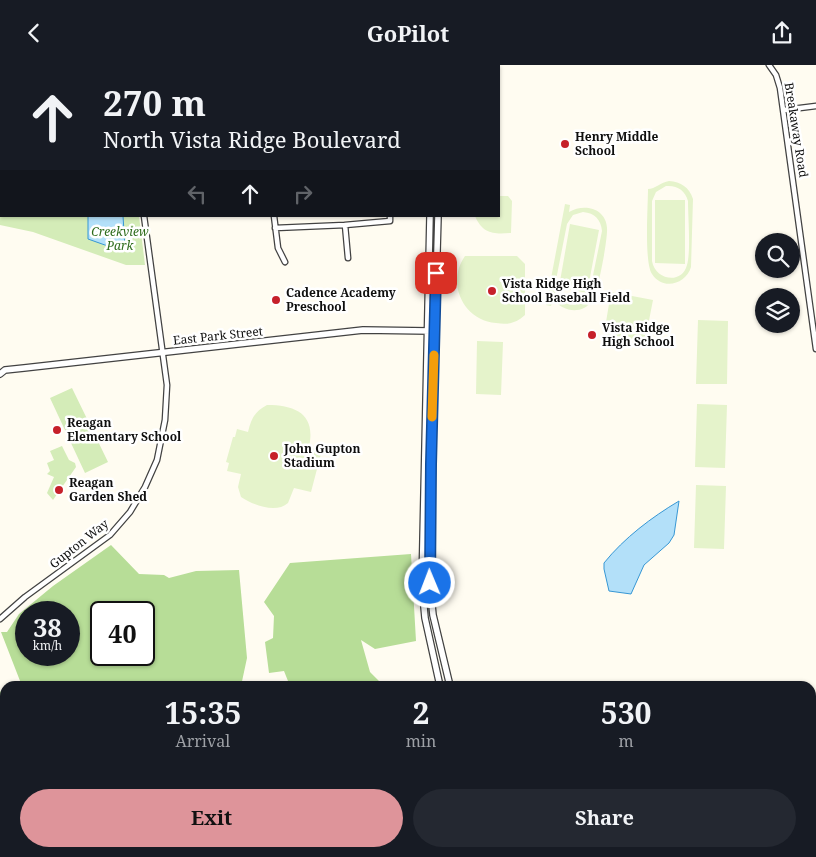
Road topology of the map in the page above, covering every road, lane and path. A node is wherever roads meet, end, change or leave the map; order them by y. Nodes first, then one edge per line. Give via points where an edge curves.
1 (769, 65) edge
2 (816, 106) edge
3 (784, 110) junction
4 (144, 217) edge
5 (274, 217) edge
6 (430, 217) edge
7 (438, 217) edge
8 (390, 219) edge
9 (345, 225) junction
10 (275, 228) junction
11 (348, 258) dead end
12 (285, 263) dead end
13 (427, 331) junction
14 (435, 331) junction
15 (816, 349) edge
16 (163, 352) junction
17 (2, 371) edge
18 (0, 619) edge
19 (439, 681) edge
20 (449, 681) edge

1 - 3 street, Breakaway Road via 778,81
2 - 3 street
3 - 15 street, Breakaway Road
4 - 16 street, Gupton Way
5 - 10 street
6 - 13 street
7 - 14 street
8 - 9 street
9 - 10 street
9 - 11 street
10 - 12 street via 278,248
13 - 14 street, East Park Street
13 - 16 street, East Park Street via 363,330
13 - 19 street via 422,597
14 - 20 street via 431,595
16 - 17 street, East Park Street
16 - 18 street, Gupton Way via 167,396 157,460 130,512 110,535

